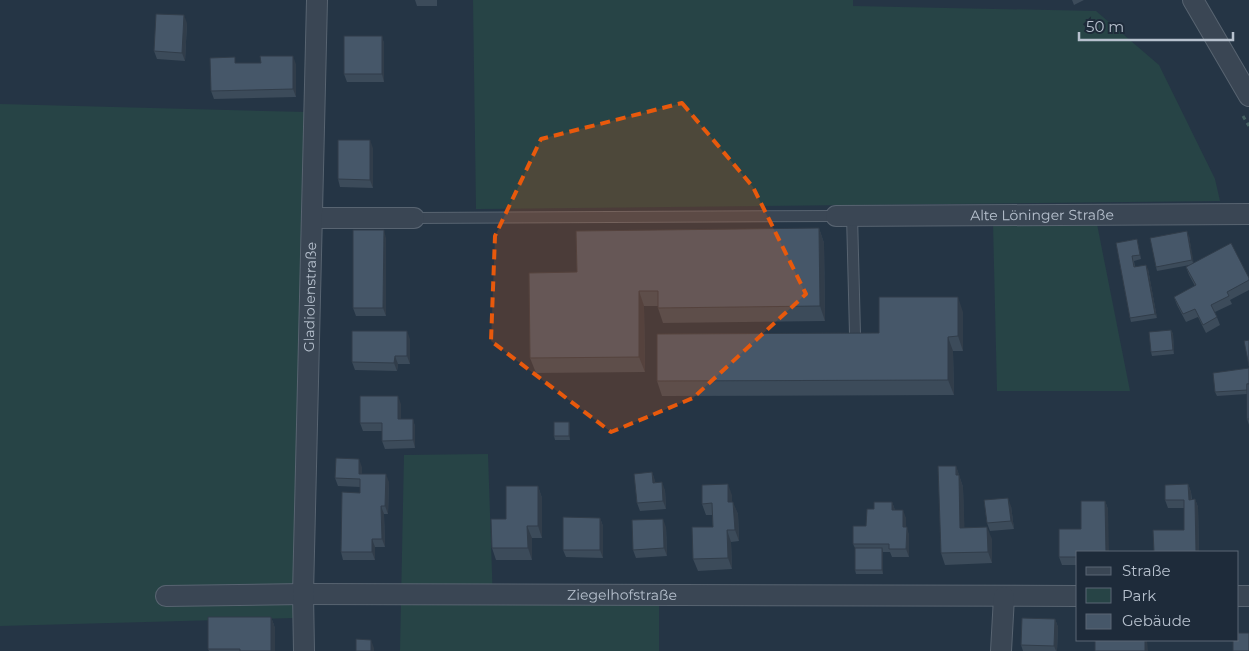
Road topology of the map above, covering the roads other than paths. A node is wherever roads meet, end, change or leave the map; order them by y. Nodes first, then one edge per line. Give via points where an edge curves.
1 (317, 0) edge
2 (1193, 0) edge
3 (1249, 96) edge
4 (1249, 214) edge
5 (844, 216) junction
6 (312, 218) junction
7 (414, 218) joint
8 (855, 334) edge
9 (303, 594) junction
10 (166, 596) dead end
11 (1076, 596) edge
12 (1004, 597) junction
13 (304, 651) edge
14 (1001, 651) edge

1 - 6 street, Gladiolenstraße
2 - 3 street
4 - 5 street, Alte Löninger Straße
5 - 7 lane
5 - 8 lane
6 - 7 street
6 - 9 street, Gladiolenstraße
9 - 10 street, Ziegelhofstraße
9 - 12 street, Ziegelhofstraße
9 - 13 street, Gladiolenstraße
11 - 12 street, Ziegelhofstraße
12 - 14 street

